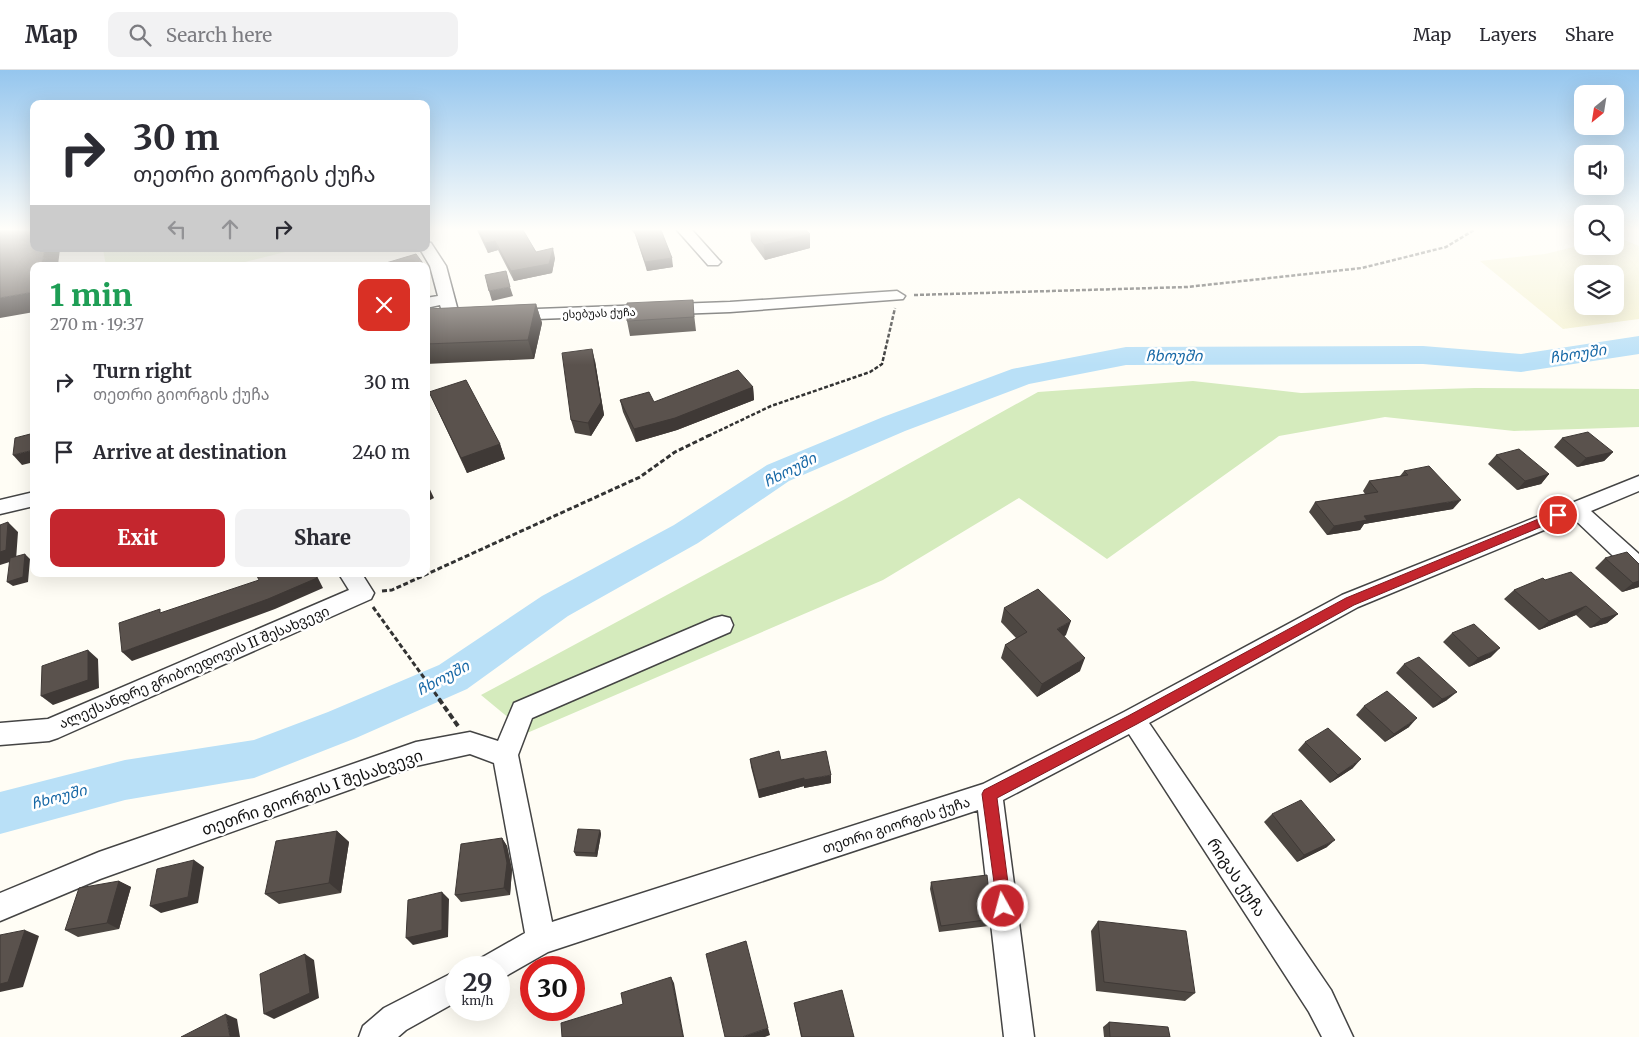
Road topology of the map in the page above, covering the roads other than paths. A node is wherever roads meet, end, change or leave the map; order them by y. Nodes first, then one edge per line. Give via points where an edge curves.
1 (440, 275) edge
2 (898, 296) road end
3 (447, 299) junction
4 (430, 302) edge
5 (1639, 483) edge
6 (30, 500) edge
7 (0, 506) edge
8 (1576, 508) junction
9 (1639, 567) edge
10 (352, 577) edge
11 (722, 625) dead end
12 (1133, 720) junction
13 (0, 734) edge
14 (505, 755) junction
15 (989, 794) junction
16 (0, 907) edge
17 (541, 940) junction
18 (510, 957) edge
19 (445, 992) edge
20 (374, 1037) edge
21 (1020, 1037) edge
22 (1338, 1037) edge

1 - 3 street, ესებუას ქუჩა
2 - 3 street, ესებუას ქუჩა via 593,314 451,316
3 - 4 street
5 - 8 street, თეთრი გიორგის ქუჩა
6 - 7 street
8 - 9 street
8 - 12 street, თეთრი გიორგის ქუჩა via 1350,601
10 - 13 street, ალექსანდრე გრიბოედოვის II შესახვევი via 363,593 49,730
11 - 14 street via 523,711
12 - 15 street, თეთრი გიორგის ქუჩა
12 - 22 street, რიგას ქუჩა via 1320,1001
14 - 16 street, თეთრი გიორგის I შესახვევი via 470,743 416,754 99,866
14 - 17 street
15 - 17 street, თეთრი გიორგის ქუჩა
15 - 21 street
17 - 18 street, თეთრი გიორგის ქუჩა
19 - 20 street via 396,1019

